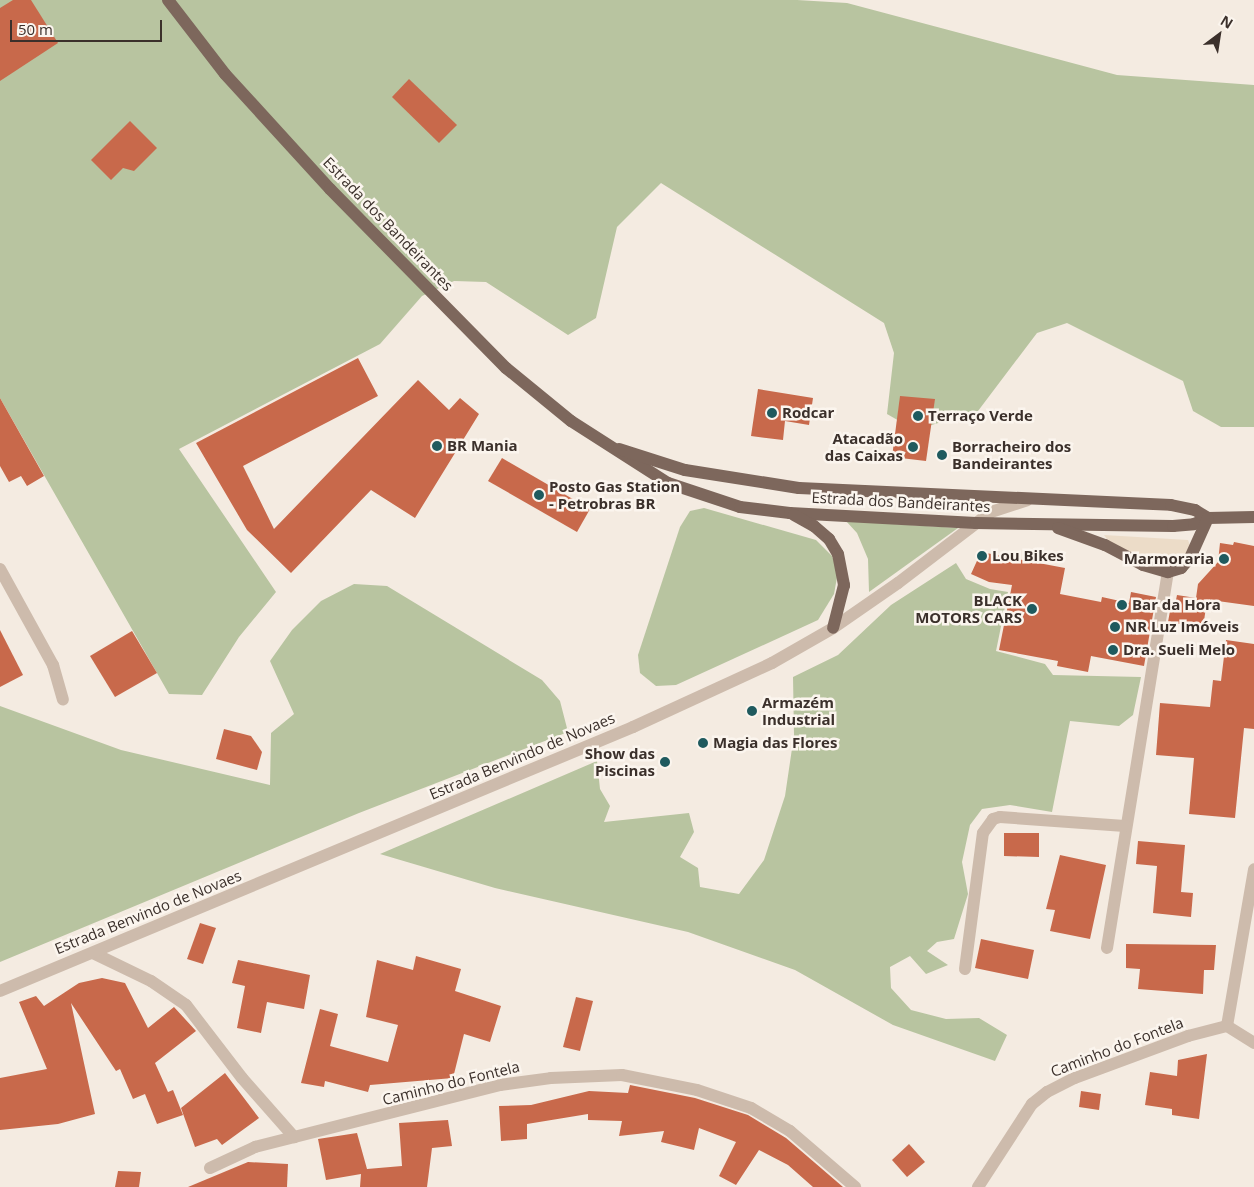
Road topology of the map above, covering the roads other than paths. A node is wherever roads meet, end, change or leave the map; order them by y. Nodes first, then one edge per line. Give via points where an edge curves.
1 (168, 0) edge
2 (608, 445) junction
3 (1028, 500) junction
4 (790, 513) junction
5 (1254, 517) edge
6 (1208, 518) junction
7 (976, 522) junction
8 (1046, 524) junction
9 (0, 569) edge
10 (1168, 572) junction
11 (833, 628) junction
12 (63, 700) dead end
13 (1125, 826) junction
14 (1254, 868) edge
15 (1253, 884) edge
16 (1107, 948) dead end
17 (93, 953) junction
18 (964, 969) dead end
19 (0, 990) edge
20 (1227, 1026) junction
21 (1254, 1043) edge
22 (294, 1137) junction
23 (210, 1168) dead end
24 (855, 1187) edge
25 (978, 1187) edge

1 - 2 main road, Estrada dos Bandeirantes via 225,74 330,189 468,330 532,391
2 - 3 main road, Estrada dos Bandeirantes via 685,470 737,480 799,488
2 - 4 main road, Estrada dos Bandeirantes via 642,470 701,496 740,508
3 - 6 main road, Estrada dos Bandeirantes via 1171,505 1196,510
3 - 7 street, Estrada Benvindo de Novaes via 991,512
4 - 7 main road, Estrada dos Bandeirantes
4 - 11 main road via 814,526 838,554 844,585
5 - 6 main road, Estrada dos Bandeirantes
6 - 8 main road, Estrada dos Bandeirantes via 1194,524 1173,526
6 - 10 main road via 1190,558 1181,568
7 - 8 main road, Estrada dos Bandeirantes
7 - 11 street, Estrada Benvindo de Novaes
8 - 10 main road via 1105,545 1143,565
9 - 12 street via 53,665
10 - 13 street
11 - 17 street, Estrada Benvindo de Novaes via 772,662 633,727
13 - 16 street
13 - 18 street via 993,819 983,833
14 - 15 street
15 - 20 street
17 - 19 street, Estrada Benvindo de Novaes
17 - 22 street via 151,981 186,1005 242,1078
20 - 21 street
20 - 25 street, Caminho do Fontela via 1188,1036 1075,1078 1047,1092 1032,1104
22 - 23 street, Caminho do Fontela via 255,1147
22 - 24 street, Caminho do Fontela via 500,1085 551,1078 622,1075 697,1090 751,1108 790,1131

